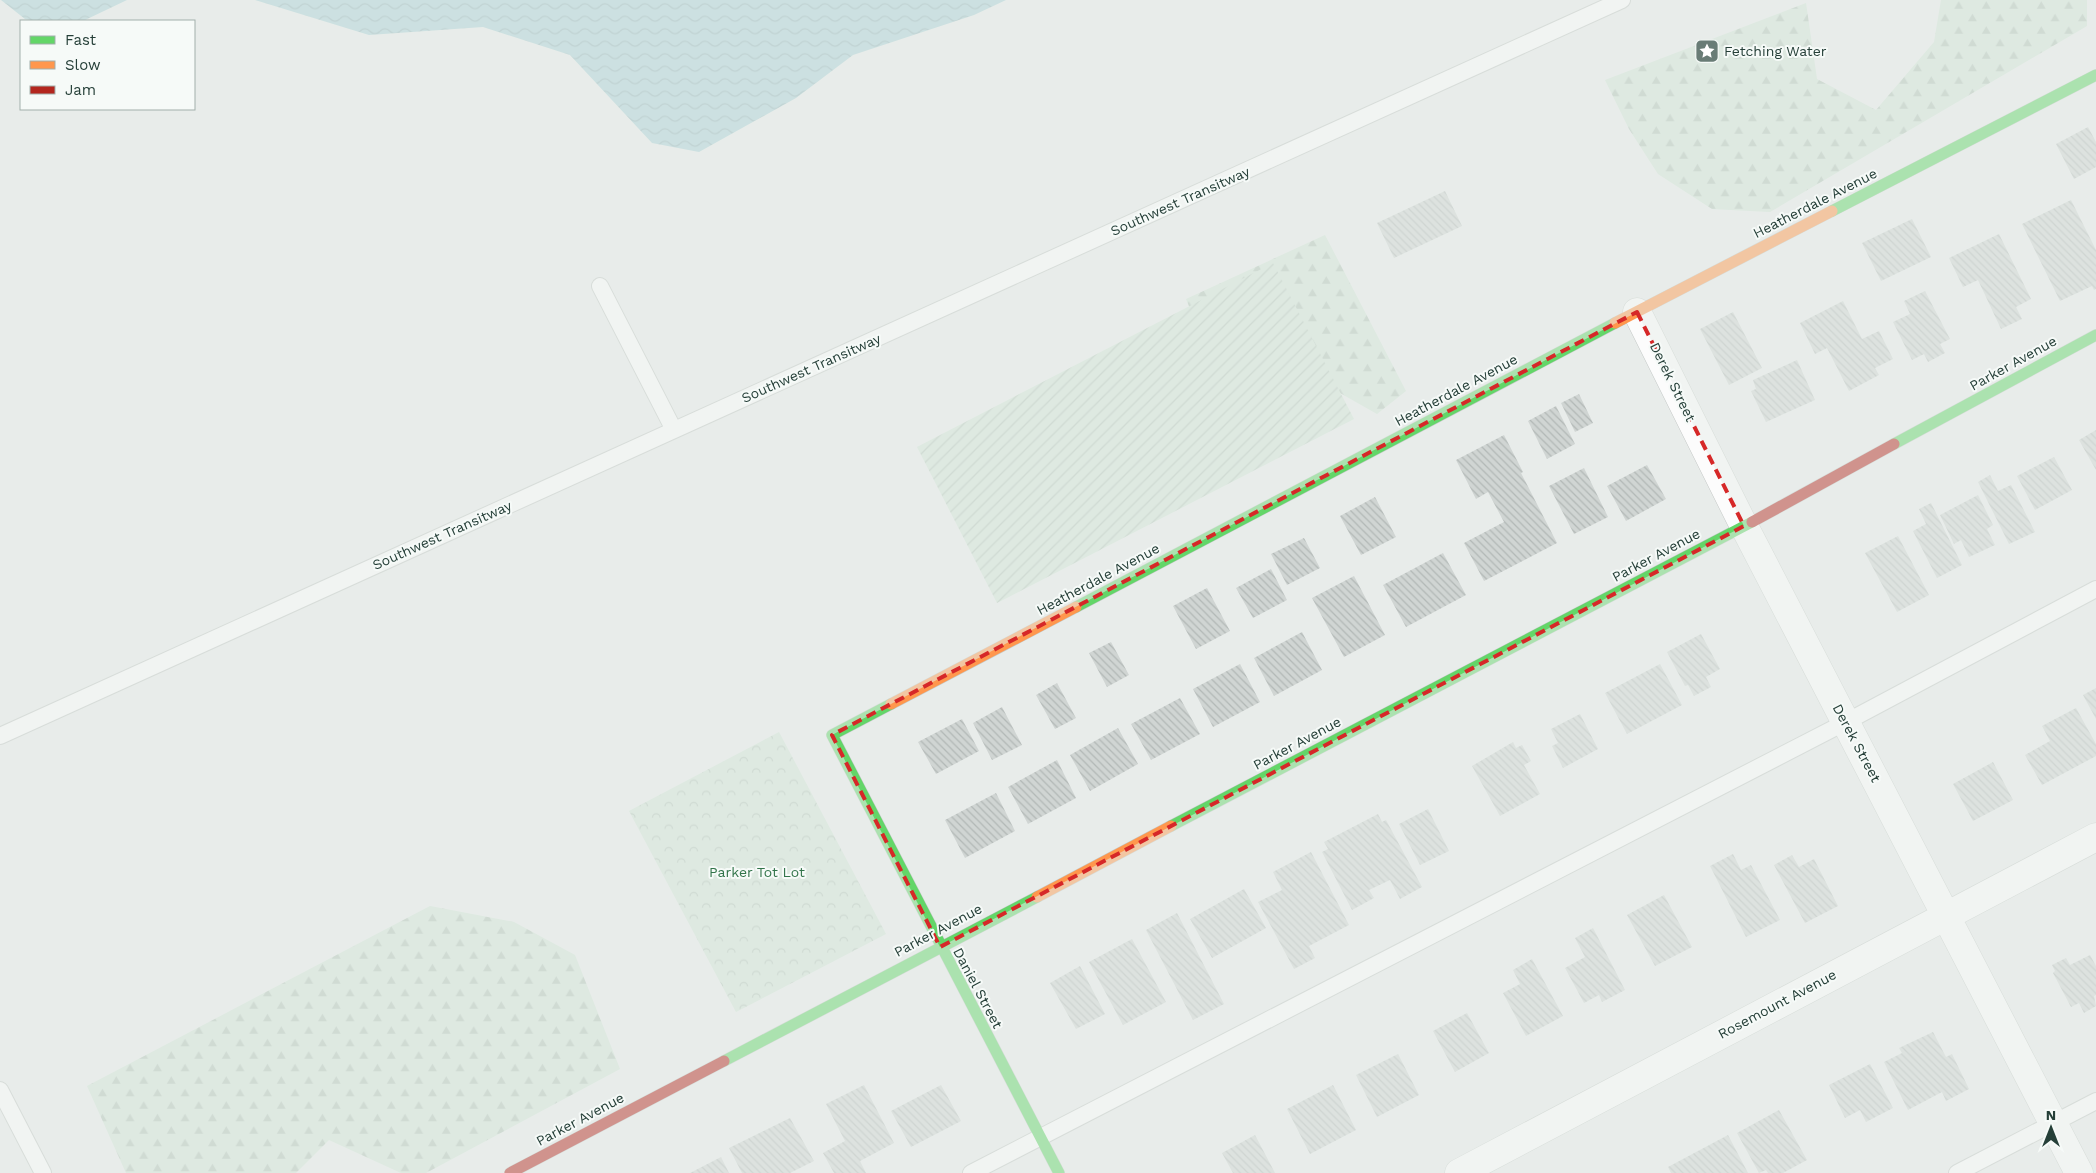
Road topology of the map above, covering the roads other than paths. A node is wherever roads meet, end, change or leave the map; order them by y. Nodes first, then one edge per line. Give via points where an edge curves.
1 (1622, 0) edge
2 (2096, 75) edge
3 (600, 286) dead end
4 (1638, 312) junction
5 (2096, 335) edge
6 (674, 430) junction
7 (1744, 526) junction
8 (2096, 589) edge
9 (1846, 722) junction
10 (832, 735) joint
11 (0, 736) edge
12 (2096, 836) edge
13 (1946, 914) junction
14 (940, 947) junction
15 (0, 1090) edge
16 (2096, 1101) edge
17 (2053, 1123) junction
18 (1040, 1137) junction
19 (43, 1173) edge
20 (510, 1173) edge
21 (971, 1173) edge
22 (1059, 1173) edge
23 (1459, 1173) edge
24 (1957, 1173) edge
25 (2079, 1173) edge

1 - 6 lane, Southwest Transitway
2 - 4 street, Heatherdale Avenue
3 - 6 lane
4 - 7 street, Derek Street
4 - 10 street, Heatherdale Avenue
5 - 7 street, Parker Avenue
6 - 11 lane, Southwest Transitway
7 - 9 street, Derek Street
7 - 14 street, Parker Avenue
8 - 9 lane
9 - 13 street, Derek Street
9 - 18 lane
10 - 14 street, Daniel Street
12 - 13 street, Rosemount Avenue
13 - 17 street, Derek Street
13 - 23 street, Rosemount Avenue
14 - 18 street, Daniel Street
14 - 20 street, Parker Avenue
15 - 19 lane
16 - 17 lane
17 - 24 lane
17 - 25 street, Derek Street
18 - 21 lane
18 - 22 street, Daniel Street

